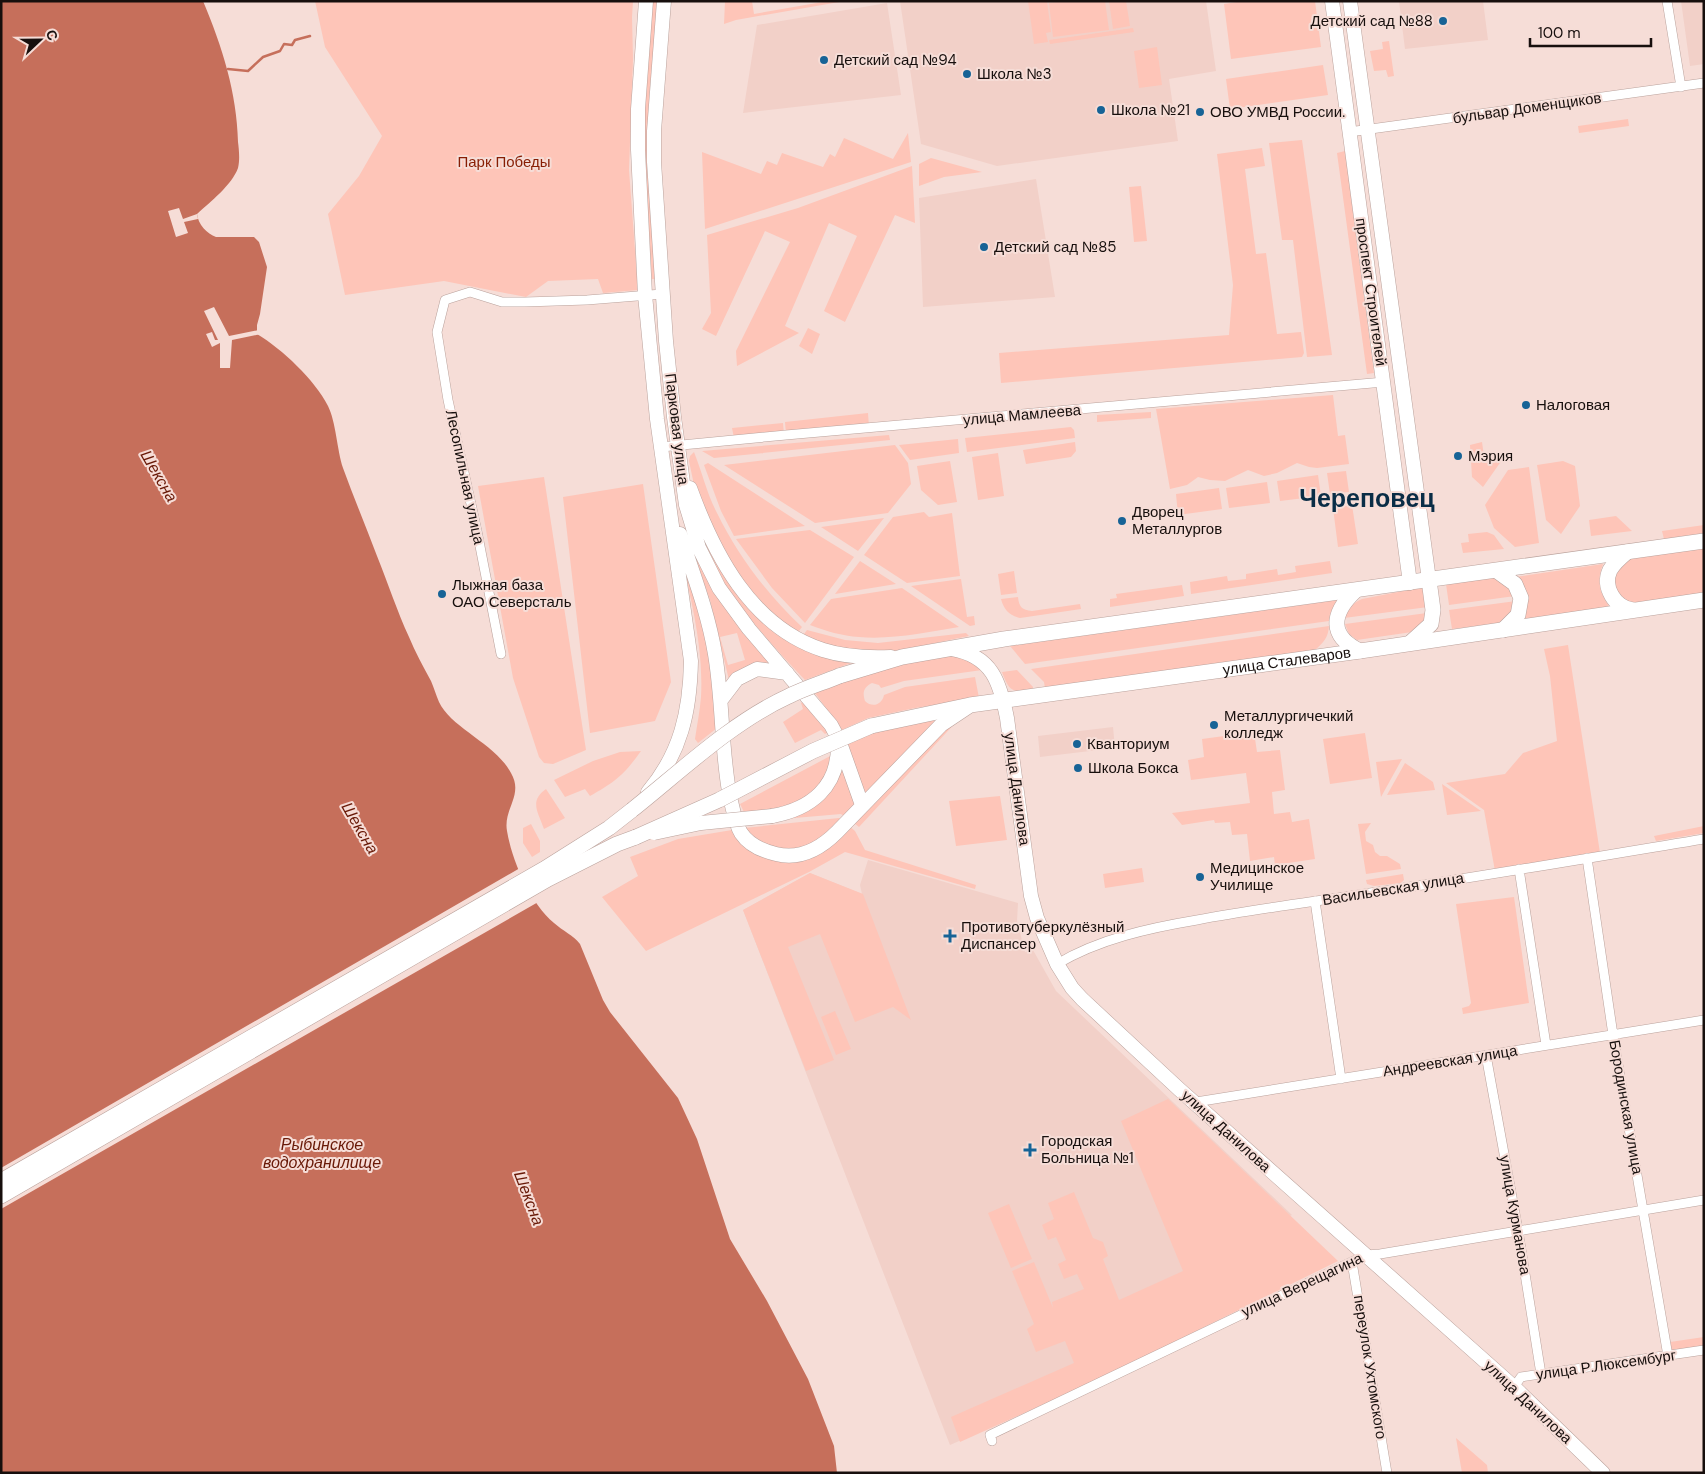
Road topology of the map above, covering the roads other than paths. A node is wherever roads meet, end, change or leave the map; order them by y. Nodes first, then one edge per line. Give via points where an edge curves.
1 (646, 1) edge
2 (664, 1) edge
3 (1332, 1) edge
4 (1350, 1) edge
5 (1667, 1) edge
6 (1704, 84) edge
7 (1681, 87) junction
8 (1367, 130) junction
9 (1349, 132) junction
10 (662, 294) junction
11 (645, 295) junction
12 (1384, 382) junction
13 (662, 447) junction
14 (678, 450) junction
15 (668, 495) junction
16 (1704, 541) edge
17 (1627, 552) junction
18 (1497, 571) junction
19 (1428, 580) junction
20 (1410, 583) junction
21 (1355, 591) junction
22 (1704, 600) edge
23 (1636, 610) junction
24 (1503, 630) junction
25 (1409, 644) junction
26 (948, 648) junction
27 (1360, 651) junction
28 (501, 654) dead end
29 (902, 657) junction
30 (787, 674) junction
31 (721, 700) junction
32 (1004, 701) junction
33 (970, 705) junction
34 (834, 731) junction
35 (862, 805) junction
36 (632, 810) junction
37 (636, 837) junction
38 (1704, 839) edge
39 (1587, 858) junction
40 (1519, 869) junction
41 (1315, 902) junction
42 (1057, 964) junction
43 (1704, 1020) edge
44 (1614, 1035) junction
45 (1546, 1045) junction
46 (1486, 1056) junction
47 (1341, 1079) junction
48 (1196, 1102) junction
49 (1, 1181) edge
50 (1, 1196) edge
51 (1704, 1200) edge
52 (1643, 1210) junction
53 (1518, 1230) junction
54 (1366, 1254) junction
55 (1352, 1262) junction
56 (1704, 1350) edge
57 (1668, 1356) junction
58 (1541, 1374) junction
59 (1514, 1387) junction
60 (992, 1441) dead end
61 (1387, 1473) edge
62 (1603, 1473) edge

1 - 11 main road, Парковая улица via 638,109
2 - 10 main road, Парковая улица via 654,131
3 - 9 main road, проспект Строителей
4 - 8 main road, проспект Строителей
5 - 7 street
6 - 7 street, бульвар Доменщиков
7 - 8 street, бульвар Доменщиков
8 - 9 street, бульвар Доменщиков
8 - 19 main road, проспект Строителей
9 - 12 main road, проспект Строителей
10 - 11 street
10 - 14 main road, Парковая улица
11 - 13 main road, Парковая улица
11 - 28 street, Лесопильная улица via 502,302 470,292 445,300 437,332
12 - 14 street, улица Мамлеева via 786,435
12 - 20 main road, проспект Строителей
13 - 14 street, улица Мамлеева
13 - 15 main road, Парковая улица
14 - 29 main road via 713,543 728,571 768,619 803,643 824,651 871,658
14 - 30 main road, Парковая улица via 686,505 709,570 732,606
15 - 31 main road via 706,612
15 - 36 main road, bridge via 691,661 690,691 675,750 656,782
16 - 17 main road
17 - 18 main road
17 - 23 main road via 1609,571 1608,586 1616,602 1625,609
18 - 19 main road
18 - 24 main road via 1514,584 1521,598 1518,615
19 - 20 main road
19 - 25 main road via 1431,624
20 - 21 main road
21 - 26 main road
21 - 27 main road via 1340,608 1337,622 1344,642
22 - 23 main road, улица Сталеваров
23 - 24 main road, улица Сталеваров
24 - 25 main road, улица Сталеваров
25 - 27 main road, улица Сталеваров
26 - 29 main road
26 - 32 main road, улица Данилова via 972,654 986,664
27 - 32 main road, улица Сталеваров
29 - 36 main road, bridge via 839,676 789,696 753,716
30 - 31 main road via 757,669 737,679
30 - 34 main road, Парковая улица
31 - 35 main road via 729,790 737,825 748,841 778,855 800,855 828,840
32 - 33 main road, улица Сталеваров
32 - 42 main road, улица Данилова via 1031,896
33 - 35 main road via 941,726
33 - 37 main road, улица Сталеваров, bridge via 871,726
34 - 35 main road, Парковая улица
34 - 37 main road, bridge via 838,756 833,776 815,798 802,806 772,816 701,823
36 - 49 main road via 544,869
37 - 50 main road, улица Сталеваров via 548,879
38 - 39 street, Васильевская улица
39 - 40 street, Васильевская улица
39 - 44 street, Бородинская улица
40 - 41 street, Васильевская улица
40 - 45 street
41 - 42 street, Васильевская улица via 1161,926 1096,946
41 - 47 street
42 - 48 main road, улица Данилова via 1082,999
43 - 44 street, Андреевская улица
44 - 45 street, Андреевская улица
44 - 52 street, Бородинская улица
45 - 46 street, Андреевская улица
46 - 47 street, Андреевская улица
46 - 53 street, улица Курманова
47 - 48 street, Андреевская улица
48 - 54 main road, улица Данилова
51 - 52 street, улица Верещагина
52 - 53 street, улица Верещагина
52 - 57 street, Бородинская улица
53 - 54 street, улица Верещагина
53 - 58 street, улица Курманова
54 - 55 street, улица Верещагина
54 - 59 main road, улица Данилова
55 - 60 street, улица Верещагина via 990,1435
55 - 61 street, переулок Ухтомского
56 - 57 street, улица Р.Люксембург
57 - 58 street, улица Р.Люксембург
58 - 59 street, улица Р.Люксембург via 1521,1377
59 - 62 main road, улица Данилова

